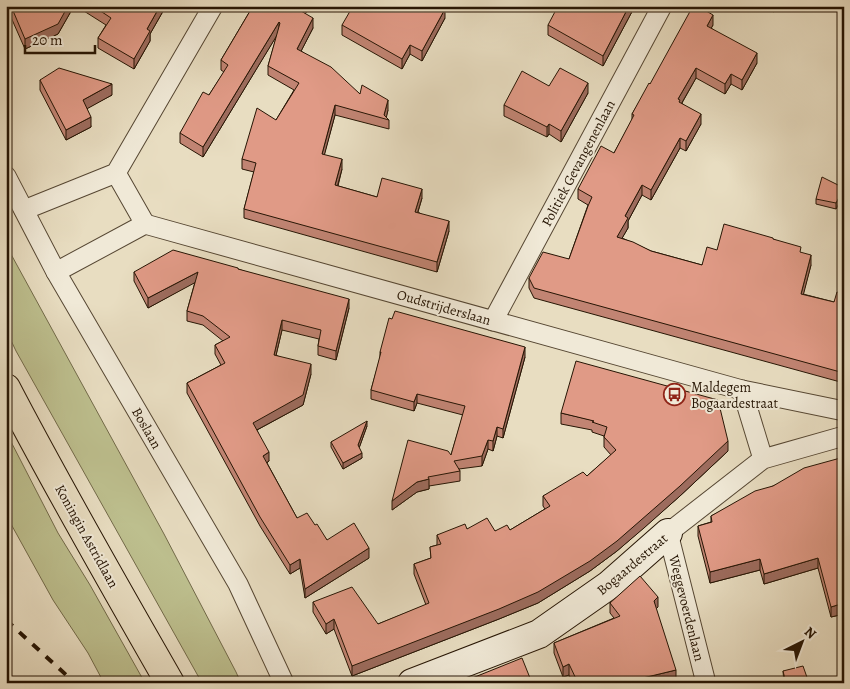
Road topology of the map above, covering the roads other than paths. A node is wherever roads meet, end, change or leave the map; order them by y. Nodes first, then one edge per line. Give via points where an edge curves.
1 (213, 6) edge
2 (662, 6) edge
3 (116, 173) junction
4 (6, 176) edge
5 (24, 210) junction
6 (145, 224) junction
7 (56, 272) junction
8 (493, 321) junction
9 (6, 388) edge
10 (742, 390) junction
11 (844, 411) edge
12 (844, 436) edge
13 (762, 459) junction
14 (668, 533) junction
15 (170, 683) edge
16 (284, 683) edge
17 (412, 683) edge
18 (706, 683) edge

1 - 3 street
2 - 8 street, Politiek Gevangenenlaan
3 - 5 street
3 - 6 street
4 - 5 street, Boslaan
5 - 7 street, Boslaan
6 - 7 street
6 - 8 street, Oudstrijderslaan
7 - 16 street, Boslaan via 238,584
8 - 10 street, Oudstrijderslaan
9 - 15 main road, Koningin Astridlaan
10 - 11 street, Oudstrijderslaan
10 - 13 street
12 - 13 street, Bogaardestraat
13 - 14 street, Bogaardestraat
14 - 17 street, Bogaardestraat via 609,585 539,634
14 - 18 street, Weggevoerdenlaan

